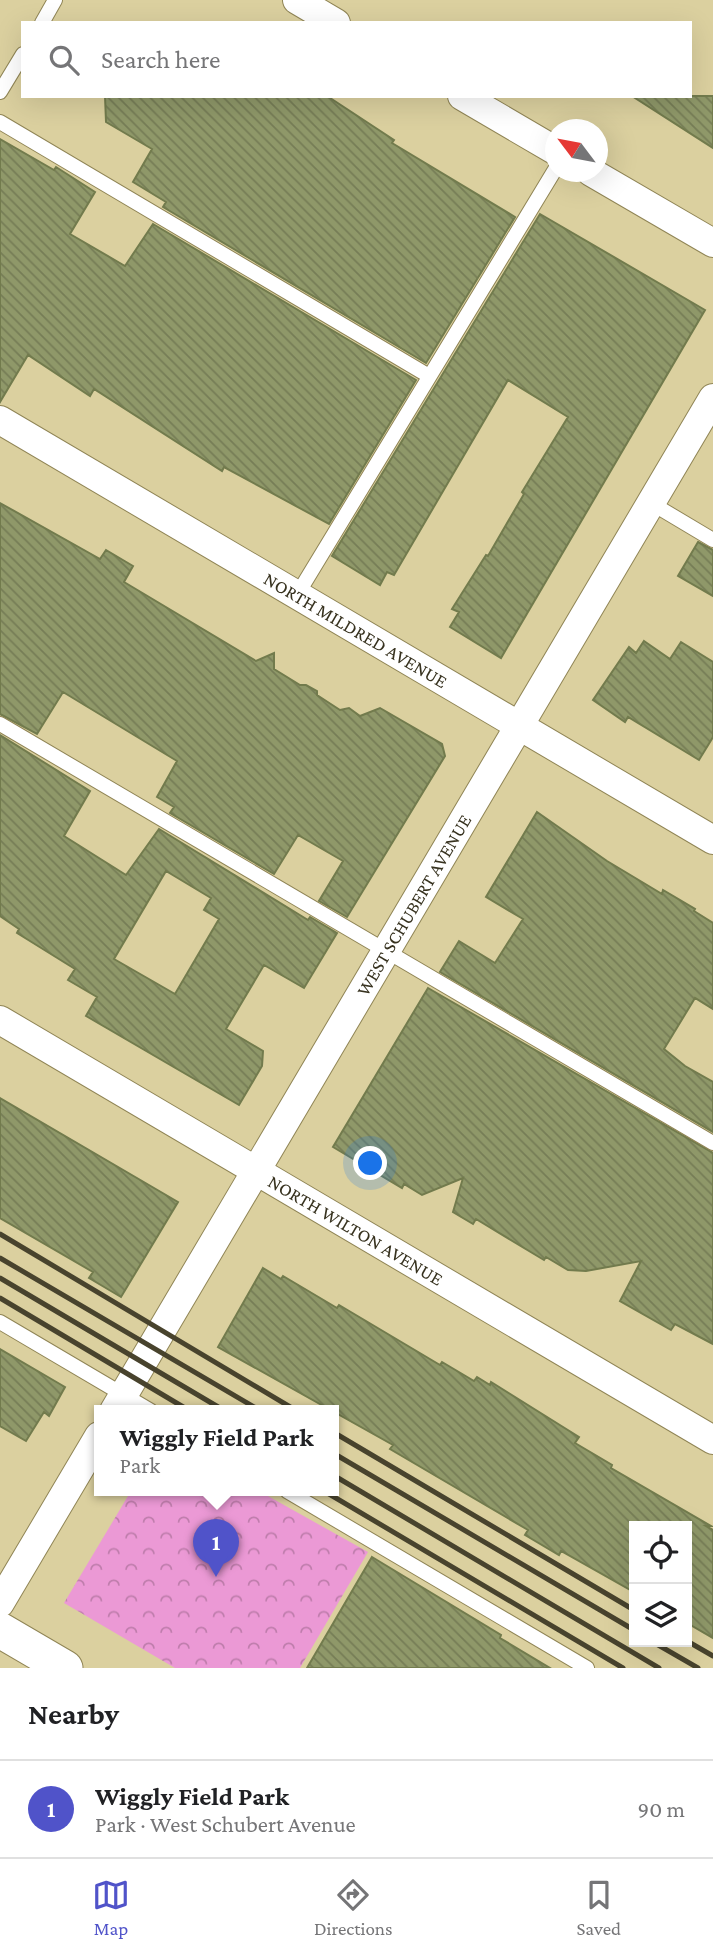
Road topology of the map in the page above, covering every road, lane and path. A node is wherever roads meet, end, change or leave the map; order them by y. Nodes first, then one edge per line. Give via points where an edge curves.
1 (55, 0) edge
2 (297, 0) edge
3 (43, 21) edge
4 (333, 21) edge
5 (21, 57) edge
6 (0, 92) edge
7 (465, 98) edge
8 (0, 122) edge
9 (545, 145) edge
10 (547, 182) edge
11 (608, 182) edge
12 (713, 243) edge
13 (429, 376) junction
14 (713, 398) edge
15 (0, 420) edge
16 (651, 503) junction
17 (713, 540) edge
18 (297, 595) junction
19 (0, 724) edge
20 (519, 726) junction
21 (713, 840) edge
22 (386, 950) junction
23 (0, 1020) edge
24 (713, 1143) edge
25 (256, 1171) junction
26 (0, 1322) edge
27 (119, 1403) edge
28 (713, 1440) edge
29 (94, 1444) edge
30 (295, 1496) edge
31 (0, 1603) edge
32 (0, 1630) edge
33 (65, 1668) edge
34 (587, 1668) edge

1 - 3 lane
2 - 4 street
5 - 6 lane
7 - 9 street
8 - 13 lane
10 - 13 lane
11 - 12 street
13 - 18 lane
14 - 16 street, WEST SCHUBERT AVENUE
15 - 18 street, NORTH MILDRED AVENUE
16 - 17 lane
16 - 20 street, WEST SCHUBERT AVENUE
18 - 20 street, NORTH MILDRED AVENUE
19 - 22 lane
20 - 21 street, NORTH MILDRED AVENUE
20 - 22 street, WEST SCHUBERT AVENUE
22 - 24 lane
22 - 25 street, WEST SCHUBERT AVENUE
23 - 25 street, NORTH WILTON AVENUE
25 - 27 street, WEST SCHUBERT AVENUE
25 - 28 street, NORTH WILTON AVENUE
26 - 27 lane
29 - 31 street
30 - 34 lane
32 - 33 street

